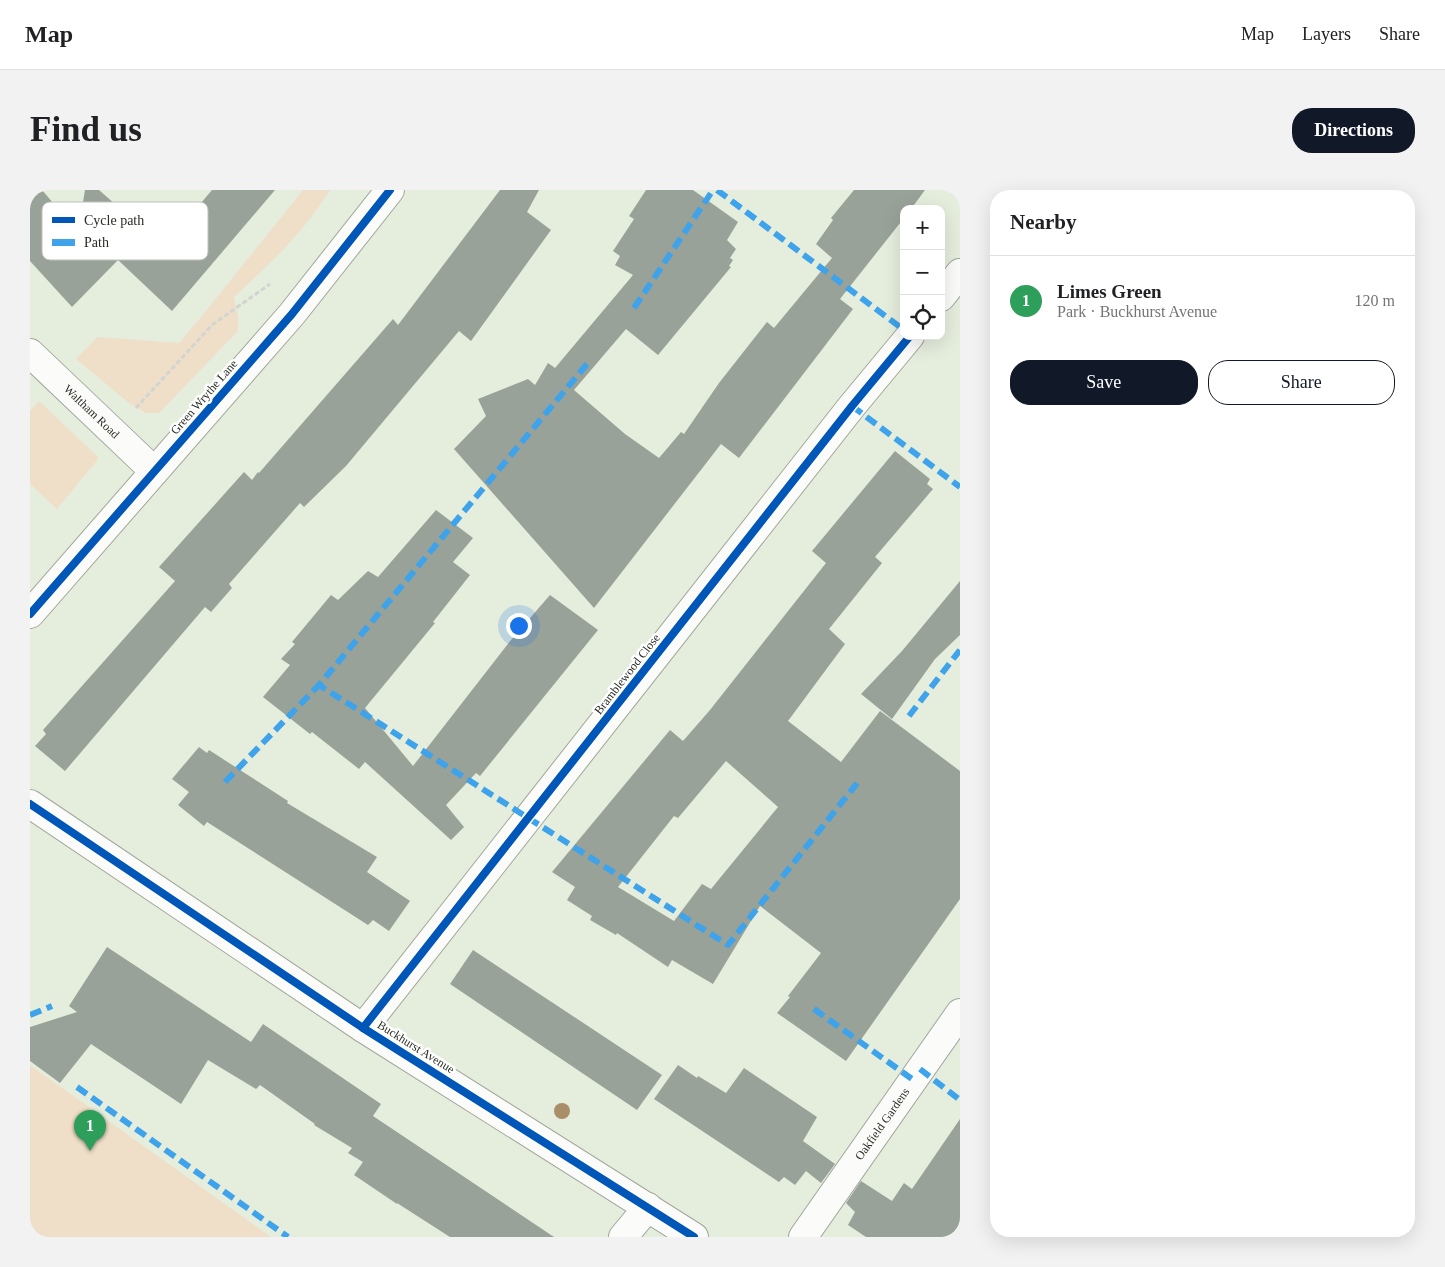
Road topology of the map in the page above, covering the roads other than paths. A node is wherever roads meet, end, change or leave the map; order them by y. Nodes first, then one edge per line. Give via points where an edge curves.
1 (390, 190) edge
2 (960, 274) edge
3 (943, 295) edge
4 (907, 340) edge
5 (30, 353) edge
6 (154, 471) junction
7 (30, 614) edge
8 (30, 804) edge
9 (960, 1013) edge
10 (363, 1028) junction
11 (648, 1208) junction
12 (623, 1237) edge
13 (694, 1237) edge
14 (803, 1237) edge

1 - 6 street, Green Wrythe Lane via 292,314
2 - 3 street
4 - 10 street, Bramblewood Close
5 - 6 street, Waltham Road
6 - 7 street, Green Wrythe Lane
8 - 10 street, Buckhurst Avenue
9 - 14 street, Oakfield Gardens
10 - 11 street, Buckhurst Avenue
11 - 12 street
11 - 13 street, Buckhurst Avenue

